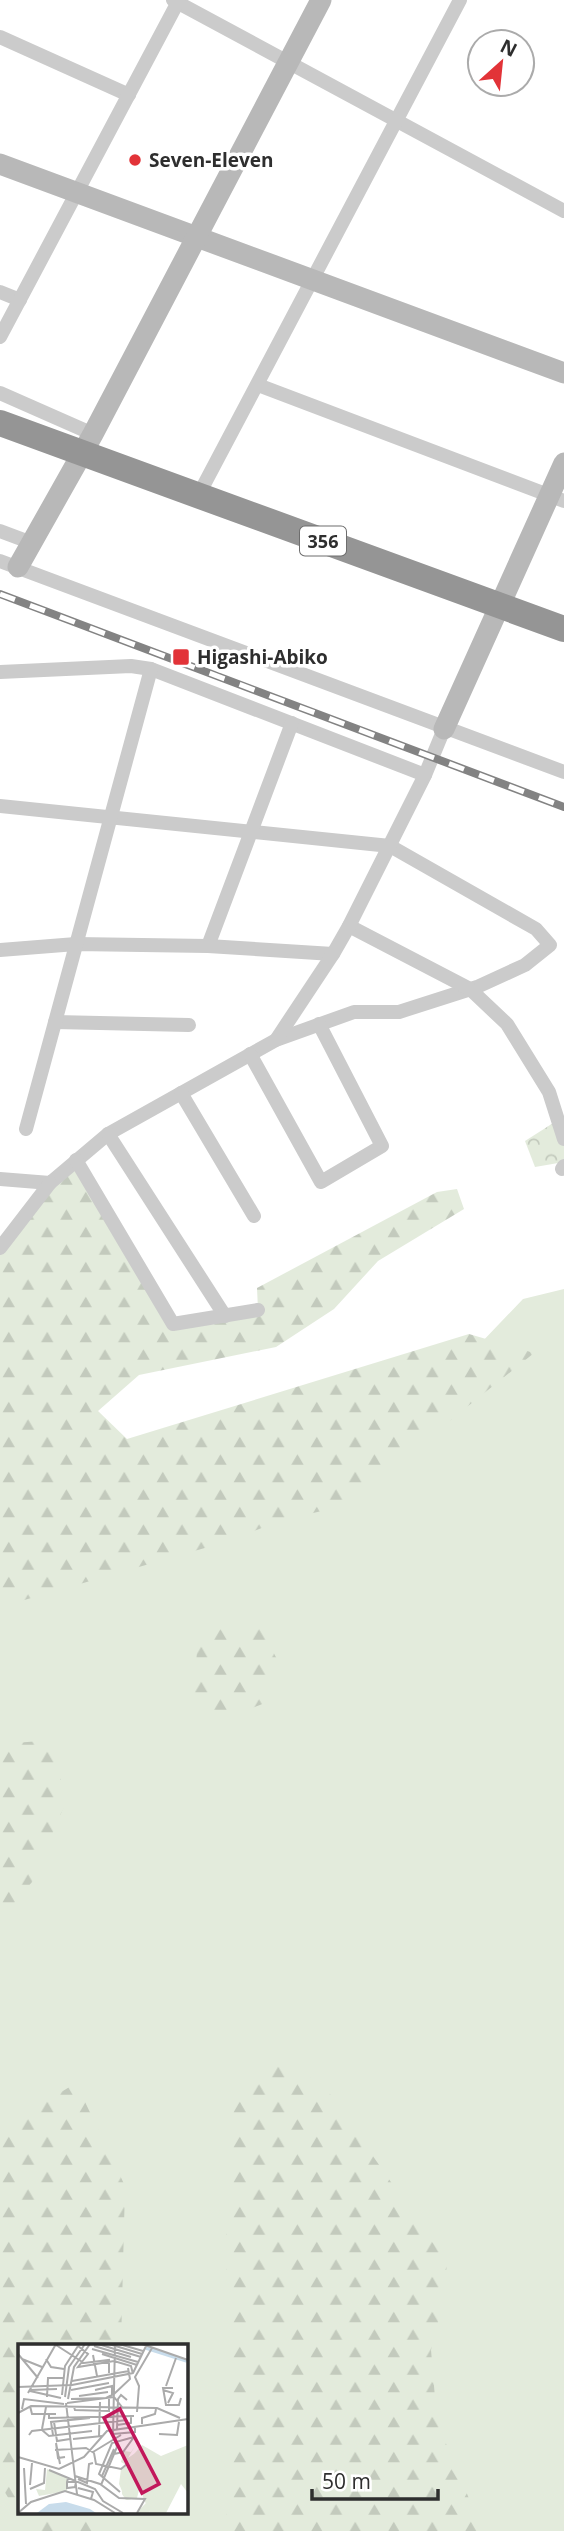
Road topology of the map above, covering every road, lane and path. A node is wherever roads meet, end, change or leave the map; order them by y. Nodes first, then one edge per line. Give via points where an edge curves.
1 (321, 0) edge
2 (460, 0) edge
3 (176, 1) edge
4 (0, 37) edge
5 (288, 62) junction
6 (128, 95) junction
7 (396, 121) junction
8 (0, 164) edge
9 (77, 192) junction
10 (564, 211) edge
11 (196, 236) junction
12 (312, 279) junction
13 (0, 292) edge
14 (20, 300) junction
15 (0, 337) edge
16 (564, 373) edge
17 (258, 385) junction
18 (0, 393) edge
19 (0, 423) edge
20 (87, 444) junction
21 (564, 463) edge
22 (198, 496) junction
23 (557, 499) edge
24 (0, 531) edge
25 (32, 543) junction
26 (9, 564) edge
27 (500, 605) junction
28 (564, 629) edge
29 (151, 669) junction
30 (0, 672) edge
31 (292, 723) junction
32 (444, 729) junction
33 (564, 772) edge
34 (425, 775) junction
35 (0, 806) edge
36 (111, 817) junction
37 (250, 831) junction
38 (390, 846) junction
39 (349, 926) junction
40 (76, 944) junction
41 (208, 946) junction
42 (0, 950) edge
43 (333, 954) junction
44 (470, 989) junction
45 (55, 1022) junction
46 (319, 1024) junction
47 (189, 1025) dead end
48 (275, 1040) junction
49 (250, 1054) junction
50 (181, 1093) junction
51 (26, 1129) dead end
52 (108, 1134) junction
53 (564, 1139) edge
54 (76, 1160) junction
55 (0, 1179) edge
56 (50, 1182) junction
57 (254, 1216) dead end
58 (0, 1248) edge
59 (258, 1310) dead end
60 (225, 1316) junction

1 - 5 street
2 - 7 street
3 - 5 street
3 - 6 street
4 - 6 street
5 - 7 street
5 - 11 street
6 - 9 street
7 - 10 street
7 - 12 street
8 - 9 street
9 - 11 street
9 - 14 street
11 - 12 street
11 - 20 street
12 - 16 street
12 - 17 street
13 - 14 street
14 - 15 street
17 - 22 street
17 - 23 street
18 - 20 street
19 - 20 highway, 356
20 - 22 highway, 356
20 - 25 street
21 - 23 street
22 - 27 highway, 356
23 - 27 street
24 - 25 street
25 - 26 street
26 - 32 street
27 - 28 highway, 356
27 - 32 street
29 - 30 street
29 - 31 street
29 - 36 street
31 - 34 street
31 - 37 street
32 - 33 street
32 - 34 street
34 - 38 street
35 - 36 street
36 - 37 street
36 - 40 street
37 - 38 street
37 - 41 street
38 - 39 street
38 - 44 street via 536,929 550,945 525,965
39 - 43 street
39 - 44 street
40 - 41 street
40 - 42 street
40 - 45 street
41 - 43 street
43 - 48 street
44 - 46 street via 399,1012 354,1012
44 - 53 street via 506,1024 549,1092
45 - 47 street
45 - 51 street
46 - 48 street
46 - 49 street via 382,1146 321,1182
48 - 49 street
49 - 50 street
50 - 52 street
50 - 57 street
52 - 54 street
52 - 60 street
54 - 56 street
54 - 60 street via 173,1324
55 - 56 street
56 - 58 street
59 - 60 street

